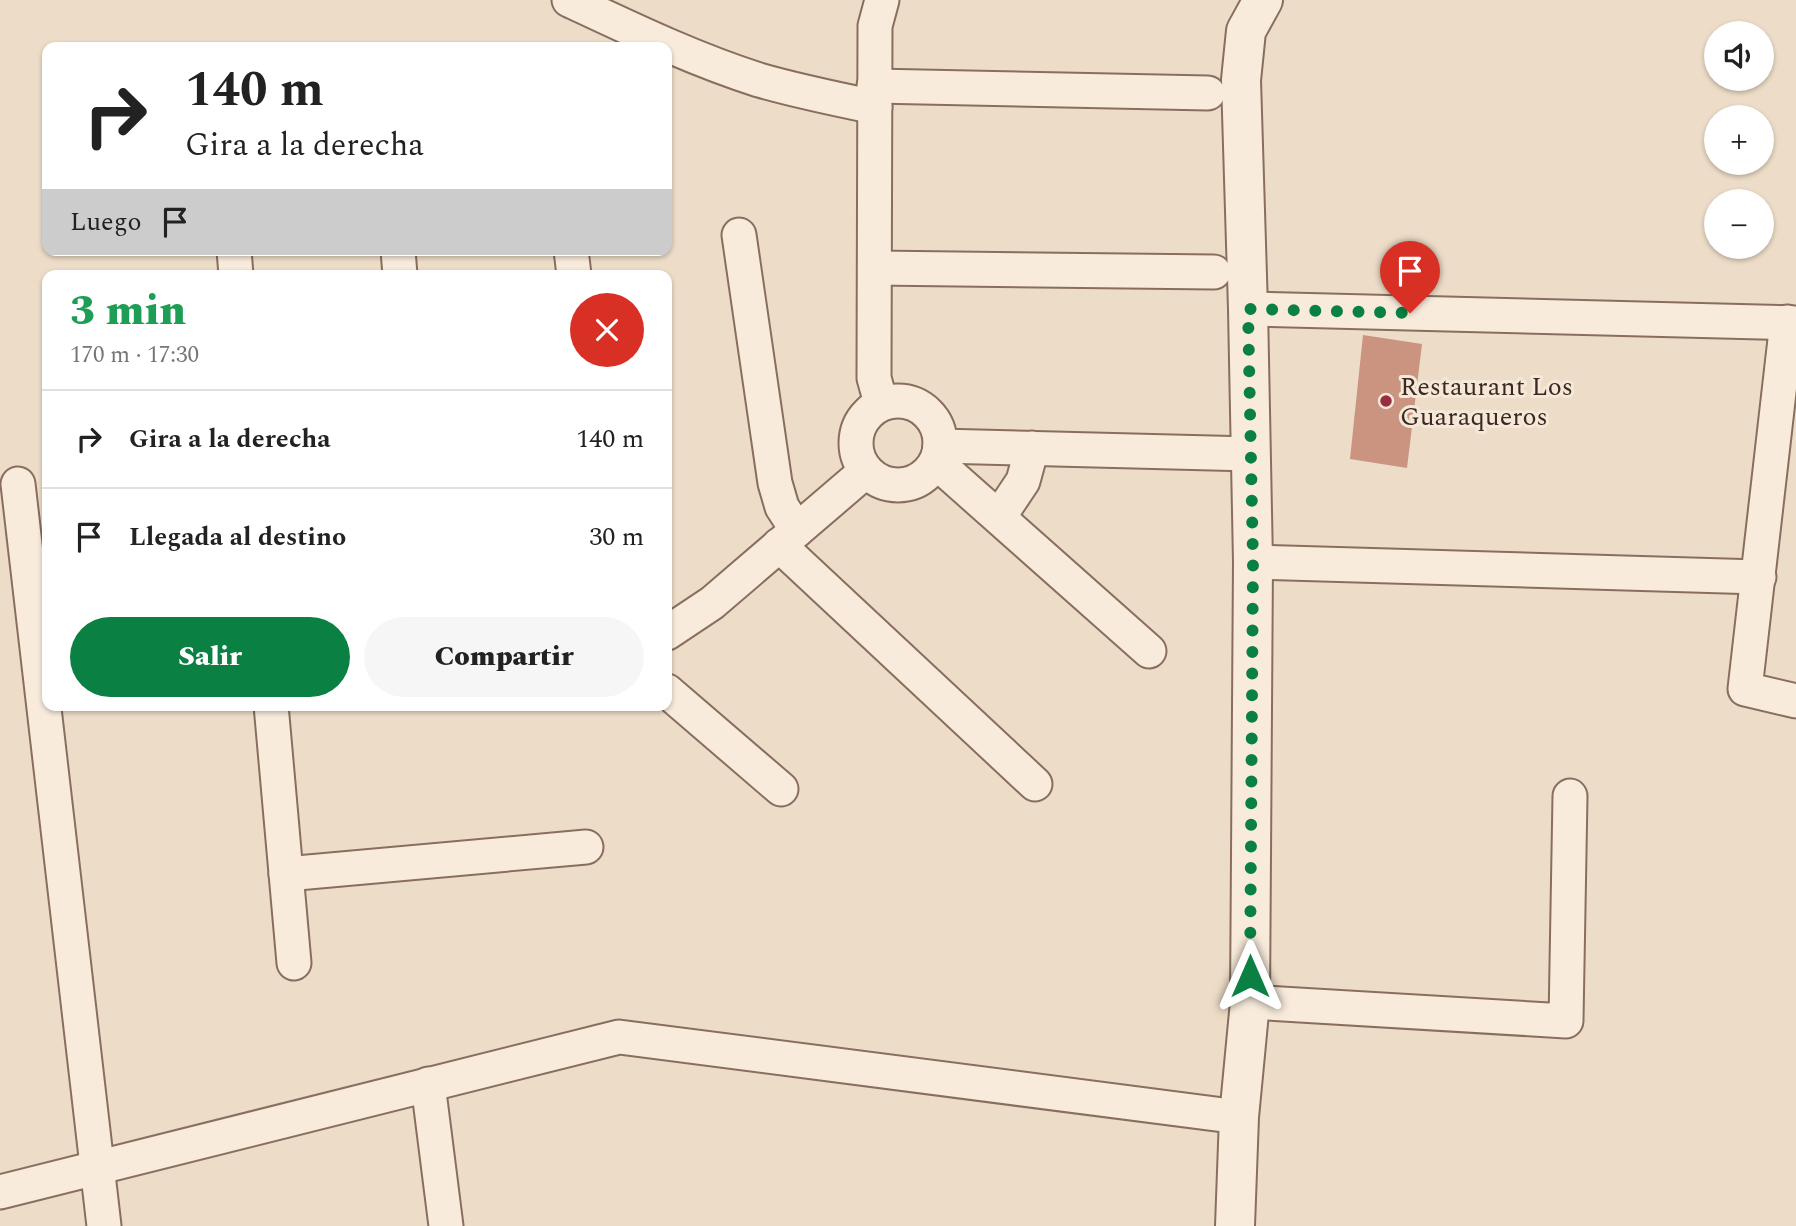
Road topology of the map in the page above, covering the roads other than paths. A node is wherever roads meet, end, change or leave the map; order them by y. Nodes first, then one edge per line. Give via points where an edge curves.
1 (569, 0) edge
2 (882, 0) edge
3 (1263, 0) edge
4 (658, 42) edge
5 (672, 48) edge
6 (1208, 93) dead end
7 (875, 96) junction
8 (739, 235) dead end
9 (875, 268) junction
10 (1214, 272) dead end
11 (1248, 309) junction
12 (1792, 322) edge
13 (881, 403) junction
14 (1032, 448) junction
15 (938, 454) junction
16 (1251, 454) junction
17 (866, 471) junction
18 (18, 484) dead end
19 (999, 517) junction
20 (788, 537) junction
21 (1253, 562) junction
22 (1759, 577) junction
23 (672, 630) edge
24 (1149, 651) dead end
25 (42, 692) edge
26 (672, 695) edge
27 (1796, 701) edge
28 (44, 711) edge
29 (272, 711) edge
30 (1035, 784) dead end
31 (781, 789) dead end
32 (1570, 796) dead end
33 (586, 847) dead end
34 (286, 874) junction
35 (294, 963) dead end
36 (1250, 1002) junction
37 (428, 1084) junction
38 (1239, 1117) junction
39 (97, 1168) junction
40 (0, 1192) edge
41 (104, 1226) edge
42 (446, 1226) edge
43 (1236, 1226) edge

1 - 4 street
2 - 7 street via 875,26
3 - 11 street via 1245,31 1241,80
5 - 7 street via 802,91
6 - 7 street
7 - 9 street
8 - 20 street via 775,482
9 - 10 street
9 - 13 street via 874,378
11 - 12 street
11 - 16 street
12 - 22 street
13 - 15 street via 900,400 930,415 938,429
13 - 17 street via 859,424 855,440
14 - 15 street
14 - 16 street
14 - 19 street via 1023,481
15 - 17 street via 926,475 911,484 887,484
15 - 19 street
16 - 21 street
17 - 20 street
18 - 25 street
19 - 24 street
20 - 23 street via 712,603
20 - 30 street
21 - 22 street
21 - 36 street
22 - 27 street via 1745,689
26 - 31 street
28 - 39 street
29 - 34 street
32 - 36 street via 1566,1021
33 - 34 street
34 - 35 street
36 - 38 street
37 - 38 street via 619,1037
37 - 39 street
37 - 42 street
38 - 43 street
39 - 40 street
39 - 41 street

